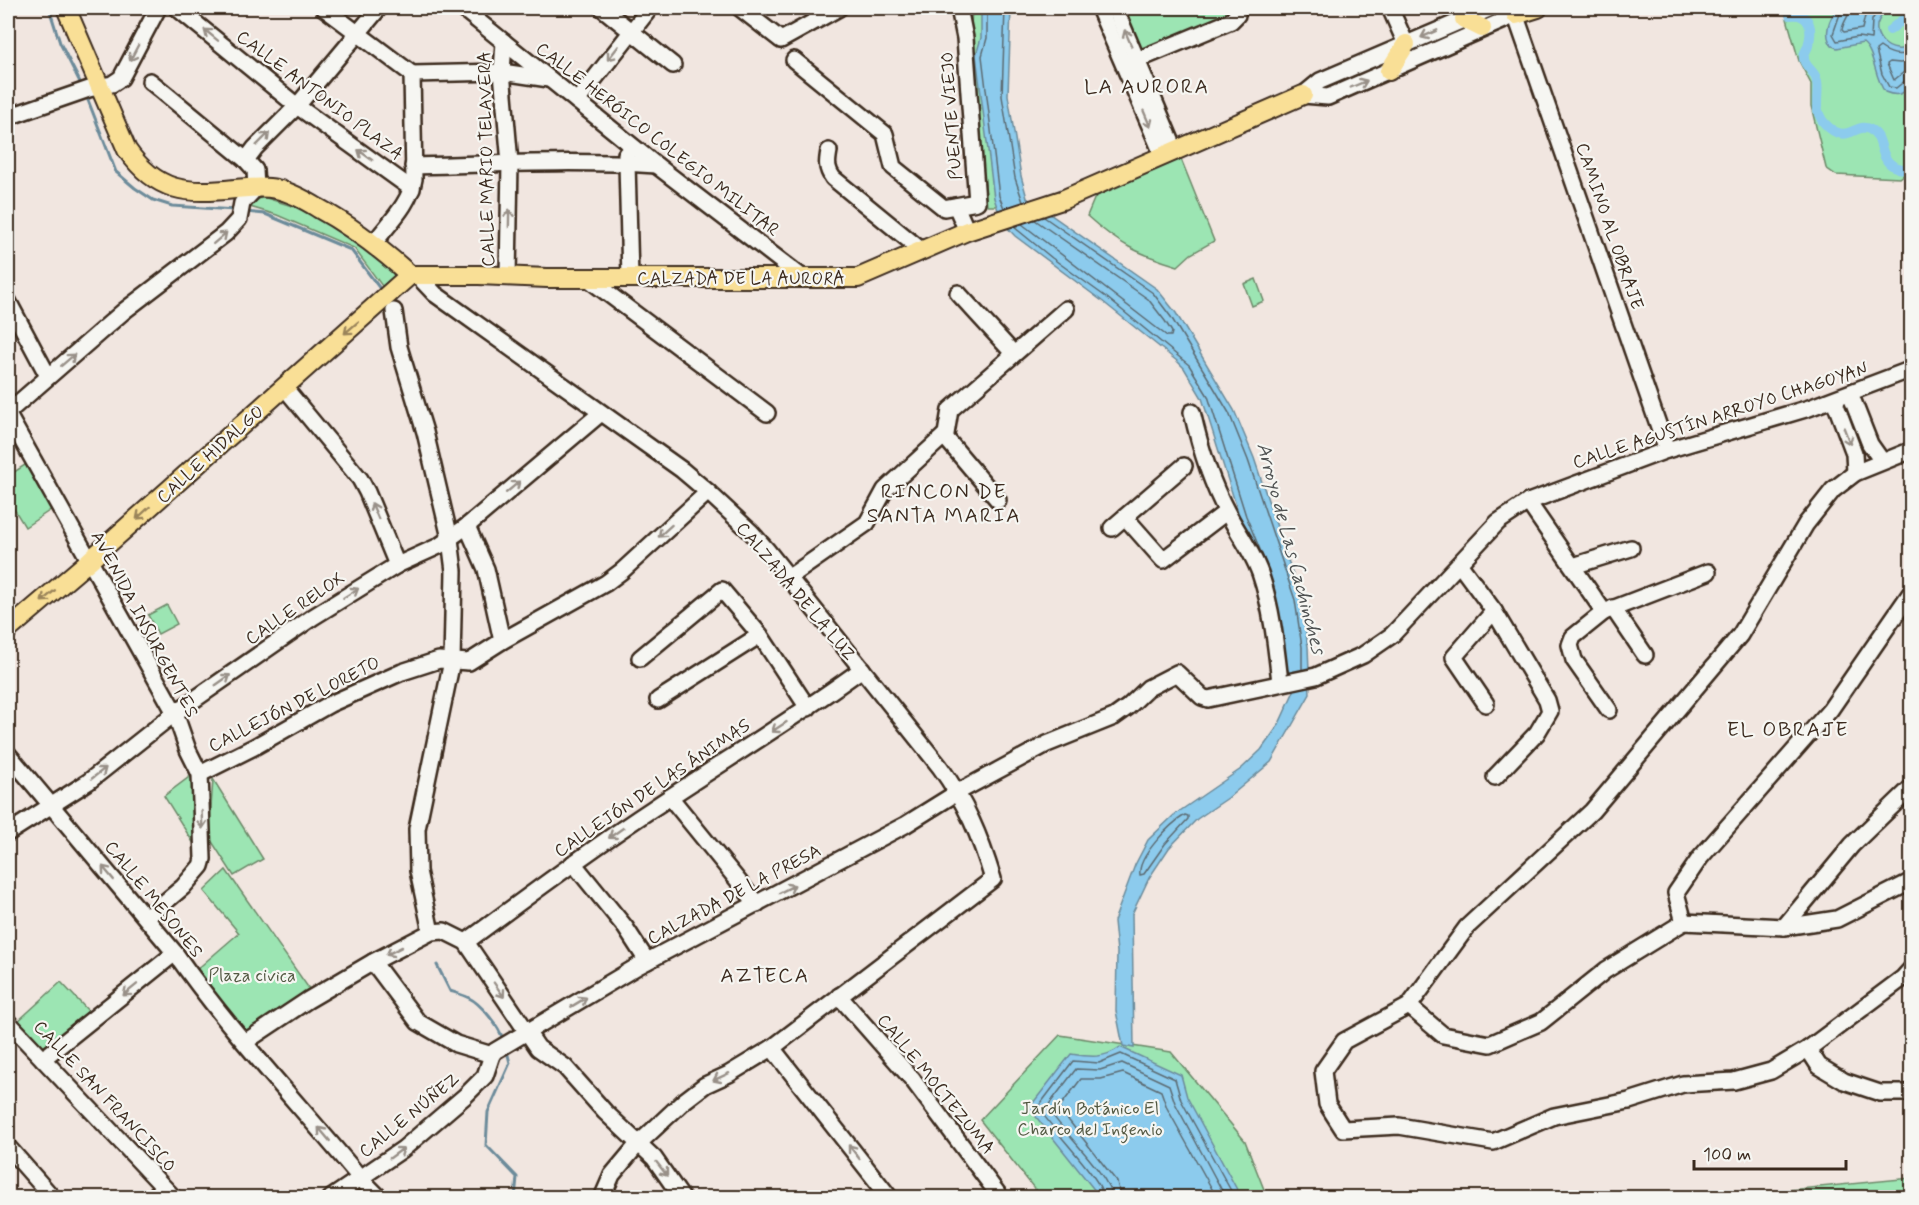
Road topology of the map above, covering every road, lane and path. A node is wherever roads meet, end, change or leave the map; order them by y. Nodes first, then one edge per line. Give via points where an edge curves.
1 (66, 8) edge
2 (158, 8) edge
3 (177, 8) edge
4 (324, 8) edge
5 (379, 8) edge
6 (462, 8) edge
7 (602, 8) edge
8 (650, 8) edge
9 (740, 8) edge
10 (839, 8) edge
11 (959, 8) edge
12 (1100, 8) edge
13 (1115, 8) edge
14 (1237, 8) edge
15 (1390, 8) edge
16 (1491, 8) edge
17 (1538, 8) edge
18 (1517, 10) edge
19 (759, 13) edge
20 (1462, 13) edge
21 (1482, 28) junction
22 (631, 31) junction
23 (357, 32) junction
24 (504, 42) junction
25 (1406, 44) junction
26 (794, 60) dead end
27 (1131, 63) junction
28 (674, 65) dead end
29 (1389, 71) junction
30 (502, 72) junction
31 (412, 74) junction
32 (550, 79) junction
33 (150, 81) dead end
34 (94, 88) junction
35 (1303, 95) junction
36 (577, 101) junction
37 (297, 105) junction
38 (8, 117) edge
39 (622, 137) junction
40 (829, 151) dead end
41 (1169, 153) junction
42 (246, 160) junction
43 (510, 163) junction
44 (627, 163) junction
45 (656, 165) junction
46 (413, 166) junction
47 (256, 188) junction
48 (412, 189) junction
49 (956, 206) junction
50 (967, 231) junction
51 (374, 243) junction
52 (921, 250) junction
53 (413, 275) junction
54 (508, 276) junction
55 (586, 277) junction
56 (630, 278) junction
57 (803, 278) junction
58 (958, 293) dead end
59 (8, 301) edge
60 (1066, 309) dead end
61 (394, 311) dead end
62 (1013, 353) junction
63 (1911, 369) edge
64 (48, 376) junction
65 (284, 387) junction
66 (1850, 393) junction
67 (1834, 400) junction
68 (1192, 412) dead end
69 (8, 413) edge
70 (601, 413) junction
71 (767, 413) dead end
72 (944, 436) junction
73 (1667, 450) junction
74 (1911, 450) edge
75 (1882, 460) junction
76 (1184, 466) dead end
77 (1855, 473) junction
78 (708, 492) junction
79 (998, 500) dead end
80 (1528, 502) junction
81 (1226, 512) junction
82 (1125, 517) junction
83 (467, 526) junction
84 (1112, 528) dead end
85 (450, 539) junction
86 (1631, 548) dead end
87 (89, 561) junction
88 (398, 565) junction
89 (1460, 565) junction
90 (1573, 567) junction
91 (1708, 572) dead end
92 (788, 578) junction
93 (1911, 591) edge
94 (1608, 610) junction
95 (1494, 611) junction
96 (8, 630) edge
97 (760, 635) junction
98 (502, 641) junction
99 (1645, 655) dead end
100 (640, 658) dead end
101 (445, 660) junction
102 (861, 669) junction
103 (1177, 673) joint
104 (1282, 682) junction
105 (658, 700) dead end
106 (1486, 704) dead end
107 (808, 708) junction
108 (1609, 710) dead end
109 (175, 713) junction
110 (8, 754) edge
111 (200, 774) junction
112 (1495, 777) dead end
113 (1911, 787) edge
114 (958, 792) junction
115 (670, 797) junction
116 (50, 805) junction
117 (8, 833) edge
118 (573, 863) junction
119 (1911, 881) edge
120 (757, 904) junction
121 (146, 918) junction
122 (1684, 922) junction
123 (1784, 927) junction
124 (431, 932) junction
125 (466, 942) junction
126 (176, 953) junction
127 (647, 961) junction
128 (373, 962) junction
129 (1911, 968) edge
130 (839, 996) junction
131 (1409, 1006) junction
132 (8, 1022) edge
133 (528, 1032) junction
134 (245, 1042) junction
135 (772, 1048) junction
136 (1808, 1049) junction
137 (492, 1055) junction
138 (43, 1059) junction
139 (1911, 1093) edge
140 (640, 1143) junction
141 (8, 1147) edge
142 (361, 1179) junction
143 (53, 1197) edge
144 (174, 1197) edge
145 (331, 1197) edge
146 (380, 1197) edge
147 (602, 1197) edge
148 (682, 1197) edge
149 (890, 1197) edge
150 (1000, 1197) edge

1 - 34 main road, CALZADA DE LA LUZ
2 -> 34 street via 121,78
37 -> 3 street, CALLE ANTONIO PLAZA
4 - 23 street
5 - 23 street
6 - 24 street, CALLE HERÓICO COLEGIO MILITAR
7 - 22 street
8 - 22 street
9 - 19 street
10 - 19 street via 781,40
11 - 49 street, PUENTE VIEJO via 965,38 977,202
12 - 27 street
27 -> 13 street
14 - 27 street via 1231,21
15 - 25 street
16 - 20 street
17 - 18 main road
18 - 21 street
18 - 73 street, CAMINO AL OBRAJE
20 - 21 main road
20 -> 25 street
21 - 29 street
22 - 28 street
22 -> 36 street
23 - 31 street
23 - 37 street
24 - 30 street, CALLE MARIO TELAVERA
24 - 32 street, CALLE HERÓICO COLEGIO MILITAR
25 - 29 main road
25 - 35 street via 1320,81
26 - 49 street, PUENTE VIEJO via 885,134 893,167 944,208
27 - 41 street
35 -> 29 street via 1328,97
30 - 31 street
30 - 32 street
30 - 43 street, CALLE MARIO TELAVERA
31 - 46 street
32 - 36 street, CALLE HERÓICO COLEGIO MILITAR
33 - 42 street
34 - 38 street
34 - 47 main road, CALZADA DE LA LUZ via 137,166 157,181 173,189 201,192
35 - 41 main road, CALZADA DE LA AURORA
36 - 39 street, CALLE HERÓICO COLEGIO MILITAR
42 -> 37 street
48 -> 37 street, CALLE ANTONIO PLAZA
39 - 44 street
39 - 45 street, CALLE HERÓICO COLEGIO MILITAR
40 - 52 street via 826,163 833,178
41 - 50 main road, CALZADA DE LA AURORA via 1058,201
42 - 47 street via 255,170
43 - 44 street
43 - 46 street
54 -> 43 street, CALLE MARIO TELAVERA
44 - 45 street
44 - 56 street
45 - 57 street, CALLE HERÓICO COLEGIO MILITAR
46 - 48 street
47 - 51 main road, CALZADA DE LA LUZ via 276,189 301,198
64 -> 47 street via 124,311 208,248 239,219 242,203
48 - 51 street
49 - 50 street, PUENTE VIEJO
50 - 52 main road, CALZADA DE LA AURORA
51 - 53 main road, CALZADA DE LA LUZ
52 - 57 main road, CALZADA DE LA AURORA via 858,278
53 - 54 main road, CALZADA DE LA AURORA
53 -> 65 main road, CALLE HIDALGO
53 - 70 street, CALZADA DE LA LUZ
54 - 55 main road, CALZADA DE LA AURORA
55 - 56 main road, CALZADA DE LA AURORA
55 - 71 street
56 - 57 main road, CALZADA DE LA AURORA
58 - 62 street
59 - 64 street
60 - 62 street
61 - 85 street via 399,347 425,432
62 - 72 street via 950,410
63 - 66 street, CALLE AGUSTÍN ARROYO CHAGOYAN
64 - 69 street
65 -> 87 main road, CALLE HIDALGO
88 -> 65 street via 360,479
66 - 67 street, CALLE AGUSTÍN ARROYO CHAGOYAN
66 - 75 street via 1870,444
67 - 73 street, CALLE AGUSTÍN ARROYO CHAGOYAN
67 -> 77 street via 1854,453
68 - 81 street via 1201,451
69 - 87 street, AVENIDA INSURGENTES
70 - 78 street, CALZADA DE LA LUZ
83 -> 70 street, CALLE RELOX
72 - 79 street
72 - 92 street via 885,490 867,523
73 - 80 street, CALLE AGUSTÍN ARROYO CHAGOYAN
74 - 75 street
75 - 77 street
76 - 82 street
77 - 131 street via 1833,490 1806,524 1740,635 1592,811 1467,927
78 - 92 street, CALZADA DE LA LUZ via 751,532
78 -> 98 street, CALLEJÓN DE LORETO via 606,583
80 - 89 street, CALLE AGUSTÍN ARROYO CHAGOYAN via 1498,522
80 - 90 street
81 - 82 street via 1163,560
81 - 104 street via 1259,573
82 - 84 street
83 - 85 street, CALLE RELOX
83 - 98 street via 486,569
85 - 88 street, CALLE RELOX
85 - 101 street via 454,571
86 - 90 street
87 -> 96 main road, CALLE HIDALGO
87 - 109 street, AVENIDA INSURGENTES
109 -> 88 street, CALLE RELOX via 313,617
89 - 95 street
89 - 104 street, CALLE AGUSTÍN ARROYO CHAGOYAN via 1383,644 1316,676
90 - 94 street
91 - 94 street
92 - 102 street, CALZADA DE LA LUZ
93 - 122 street via 1830,710 1700,858 1676,893
94 - 99 street
94 - 108 street via 1573,637 1570,645 1574,660
95 - 106 street via 1454,657
95 - 112 street via 1548,700 1550,711 1537,733
97 - 100 street via 722,590
97 - 105 street
97 - 107 street
98 - 101 street, CALLEJÓN DE LORETO via 469,662
101 - 111 street, CALLEJÓN DE LORETO via 402,672 330,704
101 - 124 street via 438,732 417,829 417,871
102 - 107 street, CALLEJÓN DE LAS ÁNIMAS
102 - 114 street, CALZADA DE LA LUZ
103 - 104 street, CALLE AGUSTÍN ARROYO CHAGOYAN via 1208,699
103 - 114 street, CALZADA DE LA PRESA via 1148,688 1114,717 1047,744
107 -> 115 street, CALLEJÓN DE LAS ÁNIMAS
109 - 111 street, AVENIDA INSURGENTES
116 -> 109 street, CALLE RELOX via 88,782
110 - 116 street, CALLE MESONES
111 -> 121 street, AVENIDA INSURGENTES via 204,848 201,866
113 - 123 street via 1852,845
120 -> 114 street, CALZADA DE LA PRESA via 905,825
114 - 130 street, CALZADA DE LA LUZ via 983,846 993,879
115 -> 118 street, CALLEJÓN DE LAS ÁNIMAS
115 - 120 street
116 - 117 street, CALLE RELOX
121 -> 116 street, CALLE MESONES
118 - 125 street, CALLEJÓN DE LAS ÁNIMAS
118 - 127 street
119 - 123 street via 1837,919
120 - 127 street, CALZADA DE LA PRESA
121 - 126 street, CALLE MESONES
122 - 123 street
122 - 131 street via 1606,970 1541,1022 1491,1044 1443,1035
124 - 125 street via 444,931
124 -> 128 street
125 -> 133 street
126 - 134 street, CALLE MESONES
126 -> 138 street
133 -> 127 street, CALZADA DE LA PRESA
128 - 134 street
128 - 137 street via 418,1022 456,1044
129 - 136 street
130 - 135 street
130 - 150 street, CALLE MOCTEZUMA via 912,1079
131 - 136 street via 1344,1041 1323,1071 1327,1104 1342,1129 1399,1126 1493,1142 1554,1116 1629,1101 1683,1084 1734,1081 1772,1071
132 - 138 street, CALLE SAN FRANCISCO
133 - 137 street
133 - 140 street via 538,1048 565,1067 605,1112
142 -> 134 street, CALLE MESONES
135 -> 140 street via 705,1085
149 -> 135 street
136 - 139 street via 1819,1066 1844,1081 1880,1093
142 -> 137 street, CALLE NÚÑEZ via 465,1096 485,1076
138 - 144 street, CALLE SAN FRANCISCO
140 - 147 street via 612,1175
140 -> 148 street
141 - 143 street
142 - 145 street, CALLE NÚÑEZ
142 - 146 street, CALLE MESONES

